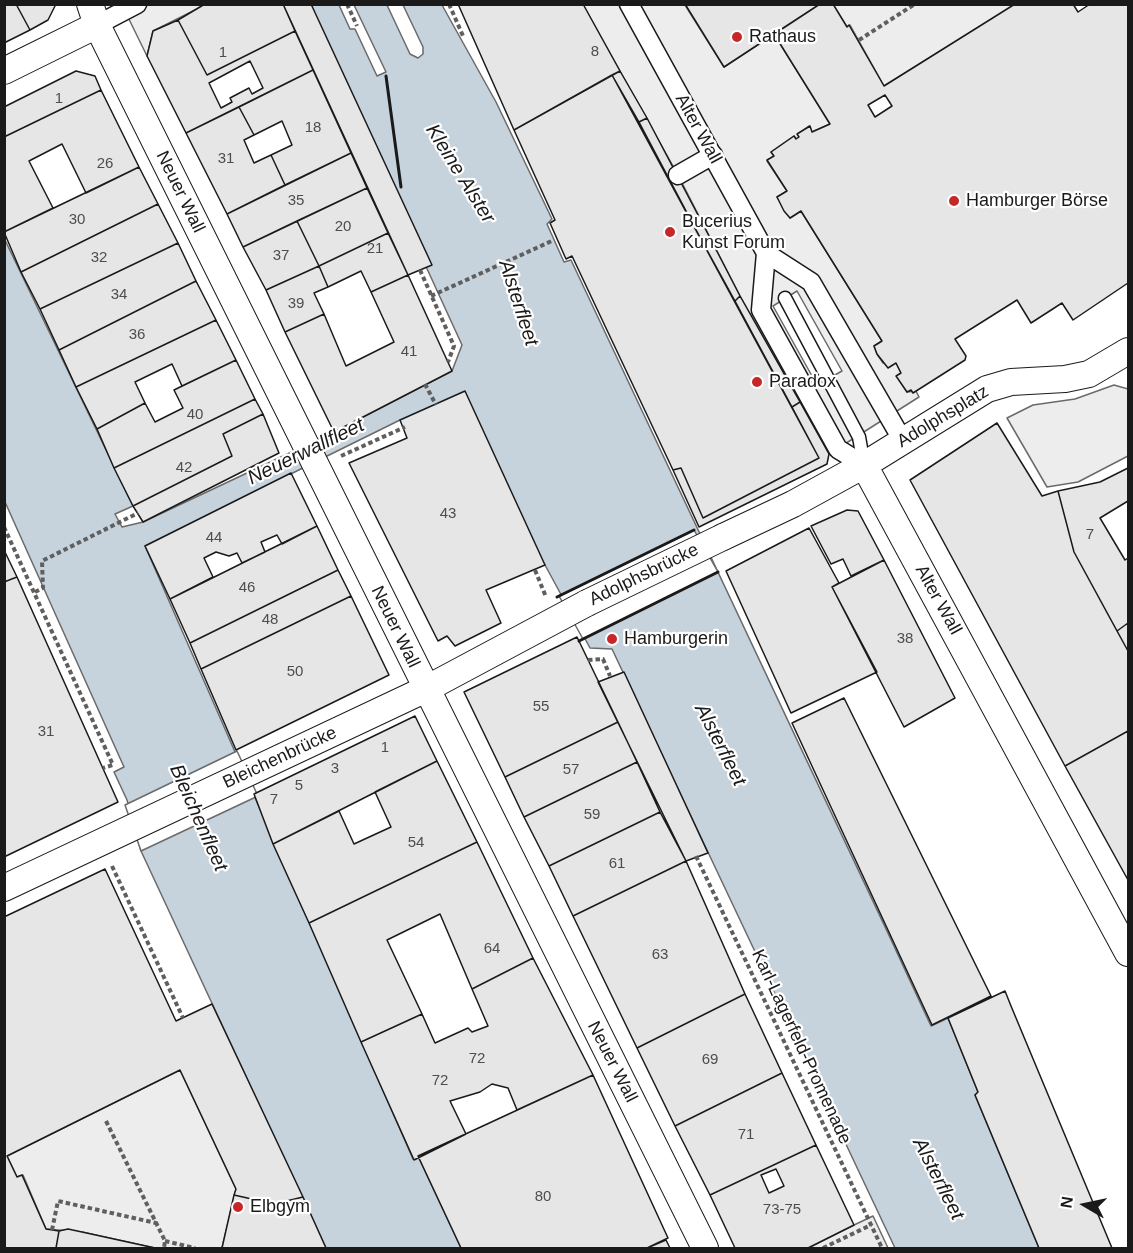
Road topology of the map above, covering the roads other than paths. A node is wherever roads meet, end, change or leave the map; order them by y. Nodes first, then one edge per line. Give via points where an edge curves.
1 (137, 4) edge
2 (629, 4) edge
3 (93, 15) edge
4 (4, 71) edge
5 (713, 155) junction
6 (678, 176) dead end
7 (766, 253) junction
8 (785, 298) dead end
9 (1127, 355) edge
10 (903, 441) junction
11 (864, 465) junction
12 (426, 689) junction
13 (4, 888) edge
14 (1128, 953) edge
15 (705, 1248) edge

1 - 3 street
2 - 5 street, Alter Wall
3 - 4 street
3 - 12 street, Neuer Wall
5 - 6 street
5 - 7 street, Alter Wall
7 - 10 street, Alter Wall via 811,282
7 - 11 street, Alter Wall via 761,310 838,449
8 - 11 lane via 859,437
9 - 10 street, Adolphsplatz via 1100,370 1076,377 1011,382 987,389
10 - 11 street, Adolphsplatz
11 - 12 street, Adolphsbrücke, bridge via 793,504 587,603
11 - 14 street, Alter Wall
12 - 13 street, Bleichenbrücke
12 - 15 street, Neuer Wall

